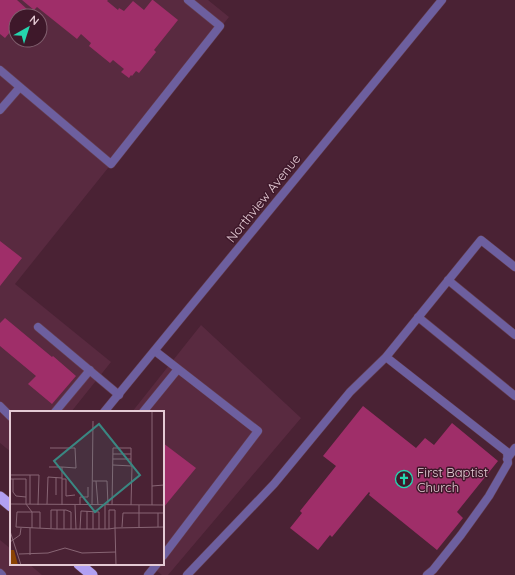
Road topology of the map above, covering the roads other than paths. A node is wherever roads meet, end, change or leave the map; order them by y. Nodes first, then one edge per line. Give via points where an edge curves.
1 (188, 0) edge
2 (442, 0) edge
3 (0, 70) edge
4 (20, 87) junction
5 (0, 110) edge
6 (515, 267) edge
7 (448, 280) junction
8 (418, 317) junction
9 (38, 327) dead end
10 (515, 335) edge
11 (154, 351) junction
12 (386, 357) junction
13 (178, 369) junction
14 (90, 370) junction
15 (119, 394) junction
16 (515, 396) edge
17 (0, 406) edge
18 (56, 411) edge
19 (105, 411) edge
20 (144, 411) edge
21 (10, 416) edge
22 (515, 448) edge
23 (507, 455) junction
24 (0, 497) edge
25 (10, 505) edge
26 (164, 555) edge
27 (80, 565) edge
28 (156, 565) edge
29 (0, 573) edge
30 (2, 575) edge
31 (92, 575) edge
32 (148, 575) edge
33 (188, 575) edge
34 (427, 575) edge

1 - 4 street via 220,26 111,164
2 - 11 street, Northview Avenue
3 - 4 street
4 - 5 street
6 - 7 street via 481,240
7 - 8 street
7 - 10 street
8 - 12 street
8 - 16 street
9 - 14 street
11 - 13 street
11 - 15 street, Northview Avenue
12 - 23 street
12 - 33 street via 350,392 274,484
13 - 20 street
13 - 26 street via 258,431
14 - 15 street
14 - 18 street
15 - 19 street, Northview Avenue
17 - 21 street
22 - 23 street
23 - 34 street via 508,464 489,496 461,535
24 - 25 highway
27 - 31 highway
28 - 32 street
29 - 30 street

